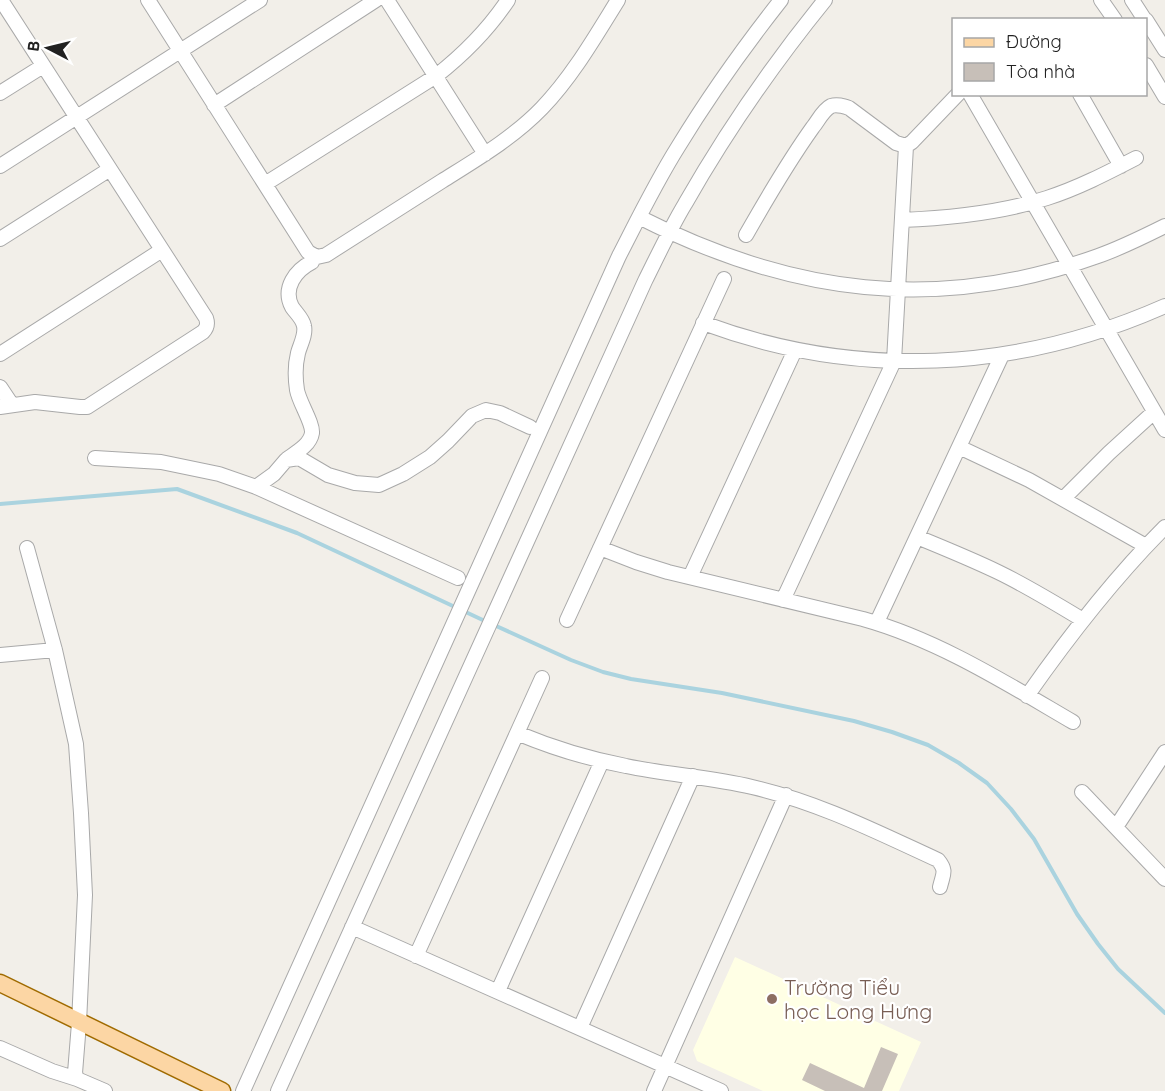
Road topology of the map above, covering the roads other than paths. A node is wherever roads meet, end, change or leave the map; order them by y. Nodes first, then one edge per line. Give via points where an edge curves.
1 (2, 0) edge
2 (148, 0) edge
3 (260, 0) edge
4 (376, 0) edge
5 (387, 0) edge
6 (508, 0) edge
7 (618, 0) edge
8 (781, 0) edge
9 (825, 0) edge
10 (1101, 0) edge
11 (1132, 0) edge
12 (1114, 18) edge
13 (1144, 18) edge
14 (1147, 23) edge
15 (1165, 50) edge
16 (180, 51) junction
17 (44, 66) junction
18 (1147, 67) edge
19 (436, 76) junction
20 (0, 93) edge
21 (956, 96) edge
22 (971, 96) edge
23 (1081, 96) edge
24 (1165, 98) edge
25 (214, 105) junction
26 (76, 117) junction
27 (906, 146) junction
28 (485, 154) junction
29 (1136, 159) dead end
30 (0, 166) edge
31 (1121, 166) junction
32 (110, 169) junction
33 (265, 184) junction
34 (1033, 202) junction
35 (639, 218) junction
36 (902, 220) junction
37 (1165, 226) edge
38 (669, 233) junction
39 (746, 235) dead end
40 (0, 239) edge
41 (162, 250) junction
42 (312, 262) dead end
43 (1069, 265) junction
44 (724, 279) dead end
45 (898, 290) junction
46 (1165, 306) edge
47 (704, 322) junction
48 (1106, 328) junction
49 (795, 350) junction
50 (0, 354) edge
51 (1002, 355) junction
52 (894, 361) junction
53 (0, 387) edge
54 (6, 406) edge
55 (1154, 412) junction
56 (530, 427) dead end
57 (1165, 430) edge
58 (959, 447) junction
59 (95, 458) dead end
60 (286, 460) junction
61 (256, 487) junction
62 (1064, 498) junction
63 (1165, 527) edge
64 (917, 537) junction
65 (1146, 546) junction
66 (27, 548) dead end
67 (600, 548) junction
68 (690, 577) junction
69 (458, 578) dead end
70 (783, 600) junction
71 (567, 620) dead end
72 (1083, 620) junction
73 (877, 622) junction
74 (55, 650) junction
75 (0, 655) edge
76 (542, 678) dead end
77 (1027, 696) junction
78 (1073, 722) dead end
79 (518, 733) junction
80 (1165, 752) edge
81 (602, 761) junction
82 (693, 777) junction
83 (1082, 792) dead end
84 (786, 795) junction
85 (1116, 827) junction
86 (1165, 879) edge
87 (940, 886) dead end
88 (352, 927) junction
89 (416, 956) junction
90 (0, 983) edge
91 (498, 991) junction
92 (79, 1023) junction
93 (580, 1028) junction
94 (0, 1048) edge
95 (666, 1066) junction
96 (76, 1078) junction
97 (105, 1091) edge
98 (222, 1091) edge
99 (243, 1091) edge
100 (278, 1091) edge
101 (654, 1091) edge
102 (721, 1091) edge

1 - 17 street
2 - 16 street
3 - 16 street
4 - 25 street
5 - 19 street
6 - 19 street via 470,48
7 - 28 street via 556,92 512,135
8 - 35 street via 678,147
9 - 38 street via 742,110
10 - 12 street
11 - 13 street
14 - 15 street
16 - 25 street
16 - 26 street
17 - 20 street
17 - 26 street
18 - 24 street
19 - 28 street
19 - 33 street
21 - 27 street
22 - 34 street
23 - 31 street
25 - 33 street
26 - 30 street
26 - 32 street
27 - 36 street
27 - 39 street via 896,143 849,108 829,107 799,147
28 - 33 street via 322,257 308,252
29 - 31 street
31 - 34 street
32 - 40 street
32 - 41 street
34 - 36 street via 981,213
34 - 43 street
35 - 38 street
35 - 99 street
36 - 45 street
37 - 43 street
38 - 45 street via 724,255 795,276
38 - 88 street
41 - 50 street
41 - 54 street via 206,318 204,331 87,407 35,402
42 - 60 street via 294,276 290,294 291,304 304,326 295,373 312,435 306,445
43 - 45 street via 998,283
43 - 48 street
44 - 47 street
45 - 52 street
46 - 48 street
47 - 49 street
47 - 67 street
48 - 51 street
48 - 55 street
49 - 52 street
49 - 68 street
51 - 52 street via 968,360
51 - 58 street
52 - 70 street
53 - 54 street
55 - 57 street
55 - 62 street
56 - 60 street via 486,410 472,416 430,457 379,485 328,475 299,458
58 - 62 street
58 - 64 street
59 - 61 street via 161,462 219,474
60 - 61 street
61 - 69 street
62 - 65 street
63 - 65 street
64 - 72 street via 999,572
64 - 73 street
65 - 72 street
66 - 74 street
67 - 68 street
67 - 71 street
68 - 70 street
70 - 73 street
72 - 77 street
73 - 77 street via 955,656
74 - 75 street
74 - 92 street via 76,744 81,813 85,895
76 - 79 street
77 - 78 street
79 - 81 street
79 - 89 street
80 - 85 street
81 - 82 street
81 - 91 street
82 - 84 street
82 - 93 street
83 - 85 street
84 - 87 street via 938,860 944,867
84 - 95 street
85 - 86 street
88 - 89 street
88 - 100 street
89 - 91 street
90 - 92 main road
91 - 93 street
92 - 96 street
92 - 98 main road
93 - 95 street
94 - 96 street
95 - 101 street
95 - 102 street
96 - 97 street

